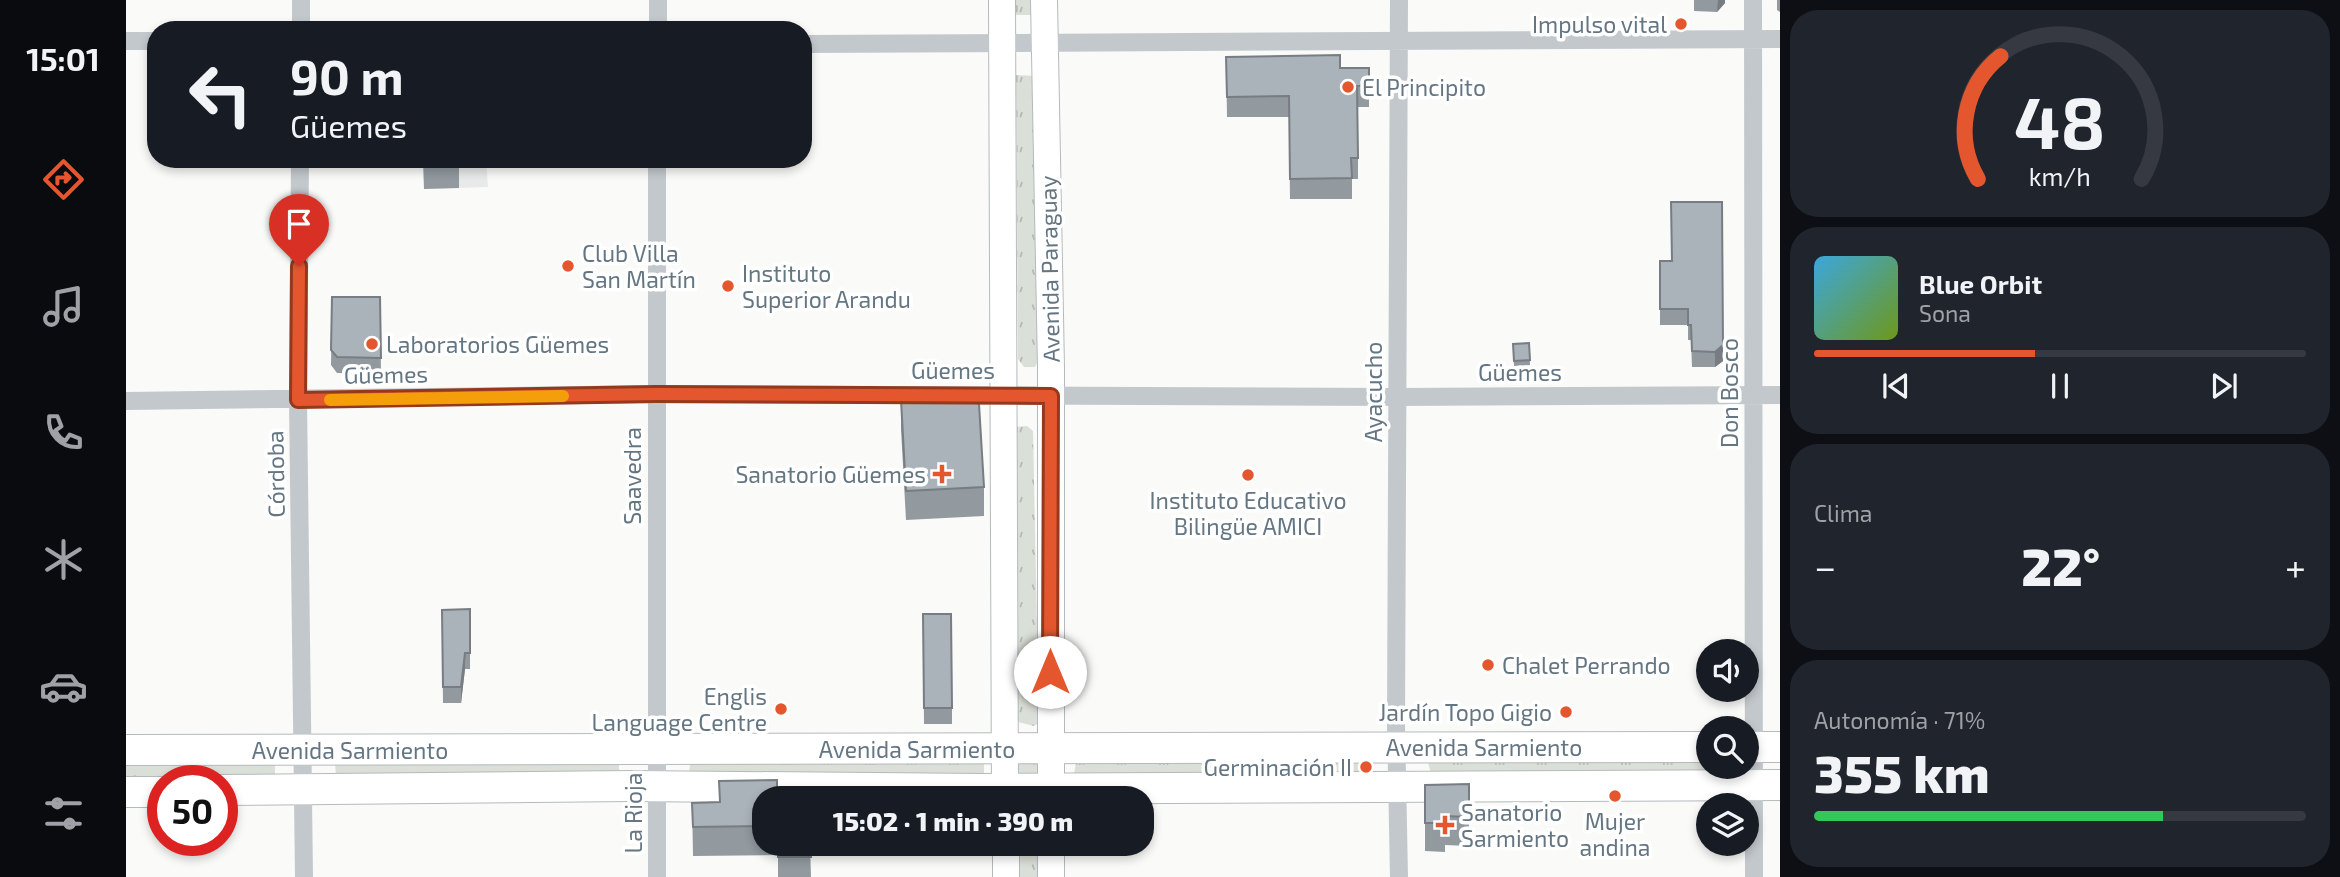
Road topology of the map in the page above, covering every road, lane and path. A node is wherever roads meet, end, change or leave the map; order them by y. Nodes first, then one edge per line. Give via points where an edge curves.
1 (301, 0) edge
2 (658, 0) edge
3 (1002, 0) edge
4 (1044, 0) edge
5 (1399, 0) edge
6 (1753, 0) edge
7 (301, 21) edge
8 (658, 21) edge
9 (1754, 39) junction
10 (1780, 39) edge
11 (1399, 40) junction
12 (126, 41) edge
13 (147, 41) edge
14 (1001, 43) junction
15 (1045, 43) junction
16 (812, 44) edge
17 (300, 168) edge
18 (657, 168) edge
19 (656, 394) junction
20 (1003, 394) junction
21 (1754, 395) junction
22 (1780, 395) edge
23 (1051, 396) junction
24 (1398, 397) junction
25 (298, 400) junction
26 (126, 401) edge
27 (1696, 747) edge
28 (1760, 747) edge
29 (1004, 748) junction
30 (1049, 748) junction
31 (1397, 748) junction
32 (126, 750) edge
33 (302, 750) junction
34 (658, 750) junction
35 (1398, 785) junction
36 (1767, 785) edge
37 (658, 786) junction
38 (1005, 786) edge
39 (1051, 786) edge
40 (752, 788) edge
41 (303, 789) junction
42 (238, 790) edge
43 (1154, 790) edge
44 (147, 792) edge
45 (126, 793) edge
46 (1006, 856) edge
47 (1051, 856) edge
48 (304, 877) edge
49 (657, 877) edge
50 (1006, 877) edge
51 (1051, 877) edge
52 (1399, 877) edge
53 (1754, 877) edge

1 - 7 street
2 - 8 street
3 - 14 main road, Avenida Paraguay
4 - 15 main road, Avenida Paraguay
5 - 11 street, Ayacucho
6 - 9 street, Don Bosco
9 - 10 street
9 - 11 street
9 - 21 street, Don Bosco
11 - 15 street
11 - 24 street, Ayacucho
12 - 13 street
14 - 15 street
14 - 16 street
14 - 20 main road, Avenida Paraguay
15 - 23 main road, Avenida Paraguay
17 - 25 street, Córdoba
18 - 19 street, Saavedra
19 - 20 street, Güemes
19 - 25 street, Güemes
19 - 34 street, Saavedra
20 - 23 street, Güemes
20 - 29 main road, Avenida Paraguay
21 - 22 street, Güemes
21 - 24 street, Güemes
21 - 28 street, Don Bosco
23 - 24 street, Güemes
23 - 30 main road, Avenida Paraguay
24 - 31 street, Ayacucho
25 - 26 street, Güemes
25 - 33 street, Córdoba
27 - 31 main road, Avenida Sarmiento
28 - 36 street, Don Bosco
29 - 30 main road, Avenida Sarmiento
29 - 34 main road, Avenida Sarmiento
29 - 38 main road, Avenida Paraguay
30 - 31 main road, Avenida Sarmiento
30 - 39 main road, Avenida Paraguay
31 - 35 street, Ayacucho
32 - 33 main road, Avenida Sarmiento
33 - 34 main road, Avenida Sarmiento
33 - 41 street, Córdoba
34 - 37 street, La Rioja
35 - 36 main road, Avenida Sarmiento
35 - 43 main road, Avenida Sarmiento
35 - 52 street, Ayacucho
36 - 53 street, Don Bosco
37 - 40 main road, Avenida Sarmiento
37 - 41 main road, Avenida Sarmiento
37 - 49 street, La Rioja
41 - 42 main road, Avenida Sarmiento
41 - 48 street, Córdoba
44 - 45 main road
46 - 50 main road
47 - 51 main road

